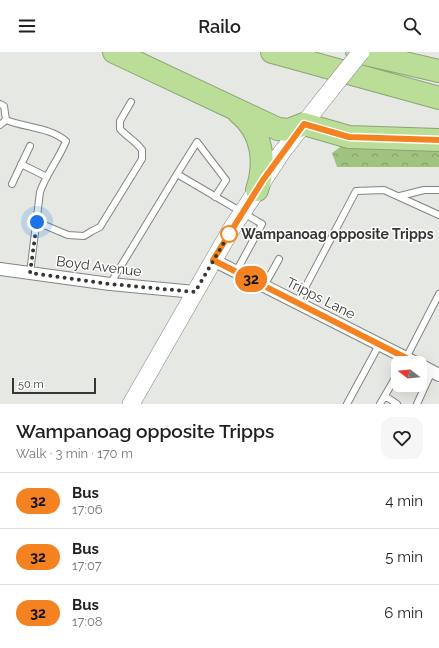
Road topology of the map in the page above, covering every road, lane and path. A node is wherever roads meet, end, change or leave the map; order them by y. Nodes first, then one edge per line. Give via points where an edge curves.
1 (114, 52) edge
2 (272, 52) edge
3 (357, 52) edge
4 (361, 52) edge
5 (439, 72) edge
6 (439, 98) edge
7 (131, 102) dead end
8 (0, 104) edge
9 (232, 108) junction
10 (6, 120) junction
11 (304, 124) junction
12 (0, 125) edge
13 (439, 140) edge
14 (30, 146) dead end
15 (22, 164) junction
16 (177, 174) junction
17 (47, 177) junction
18 (12, 184) dead end
19 (257, 190) junction
20 (439, 190) edge
21 (400, 196) junction
22 (215, 197) junction
23 (242, 212) junction
24 (439, 215) edge
25 (37, 222) junction
26 (279, 259) dead end
27 (213, 260) junction
28 (0, 269) edge
29 (236, 272) junction
30 (30, 273) junction
31 (110, 284) junction
32 (264, 286) junction
33 (195, 292) junction
34 (439, 294) edge
35 (297, 303) junction
36 (379, 344) junction
37 (399, 356) edge
38 (410, 356) edge
39 (435, 373) edge
40 (391, 385) edge
41 (385, 396) junction
42 (136, 402) edge
43 (347, 404) edge
44 (380, 404) edge
45 (397, 404) edge
46 (416, 404) edge

1 - 9 highway
2 - 6 highway
3 - 5 highway
4 - 11 main road, bridge
7 - 25 lane via 120,120 120,129 138,143 142,150 142,159 100,227 84,236 75,236
8 - 10 lane via 4,106
9 - 11 highway via 281,130 293,129
9 - 19 highway via 251,124 258,137 262,165
10 - 12 lane
10 - 17 lane via 43,129 59,135 66,141
11 - 13 highway via 349,137
11 - 19 main road
14 - 15 lane
15 - 17 lane
15 - 18 lane
16 - 22 lane
16 - 22 lane via 197,142 226,180
16 - 31 lane
17 - 25 lane via 40,192
19 - 23 main road
20 - 21 lane via 424,190
21 - 24 lane
21 - 35 lane via 384,190 356,191
22 - 23 lane
23 - 27 main road
23 - 29 lane via 262,224
25 - 30 lane
26 - 32 lane
27 - 29 street, Tripps Lane
27 - 33 main road
28 - 30 street, Boyd Avenue
29 - 32 street, Tripps Lane
30 - 31 street, Boyd Avenue
31 - 33 street, Boyd Avenue
32 - 35 street, Tripps Lane
33 - 42 main road
34 - 38 lane
35 - 36 street, Tripps Lane
36 - 37 street, Tripps Lane
36 - 43 lane
39 - 46 lane
40 - 41 lane
41 - 44 lane
41 - 45 lane

